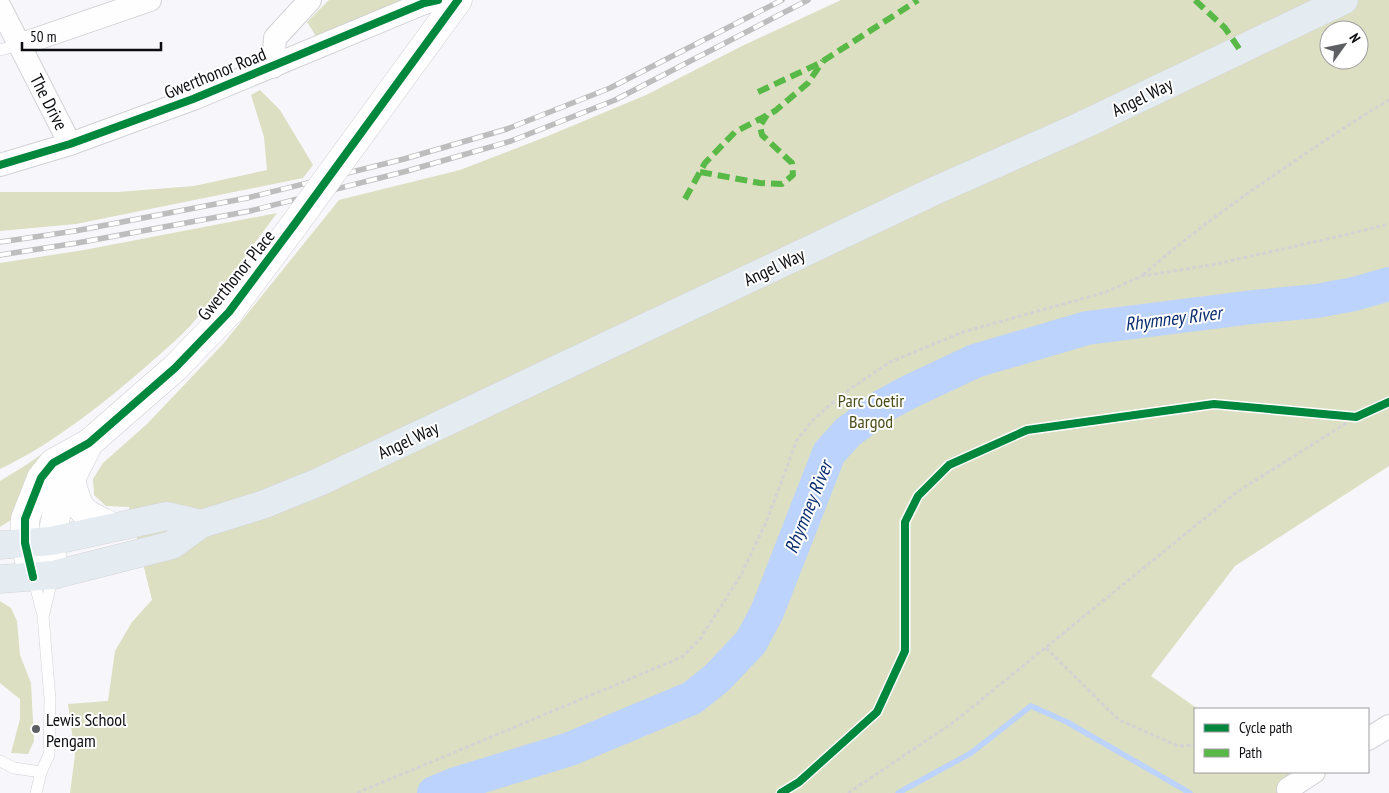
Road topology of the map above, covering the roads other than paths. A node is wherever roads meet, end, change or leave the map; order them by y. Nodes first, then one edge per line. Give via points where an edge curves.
1 (150, 0) edge
2 (310, 0) edge
3 (1344, 0) edge
4 (447, 2) edge
5 (0, 6) edge
6 (10, 48) edge
7 (273, 67) junction
8 (70, 144) junction
9 (0, 165) edge
10 (89, 443) junction
11 (71, 479) junction
12 (201, 524) junction
13 (112, 527) junction
14 (25, 543) edge
15 (43, 576) junction
16 (0, 578) edge
17 (43, 615) junction
18 (1389, 726) edge
19 (1369, 738) edge
20 (0, 761) edge
21 (42, 772) junction
22 (36, 793) edge

1 - 6 street
2 - 7 street via 275,38
3 - 12 main road, Angel Way via 319,482 262,505
4 - 7 street, Gwerthonor Road via 424,3
4 - 10 street, Gwerthonor Place, bridge via 342,159 229,312 175,368
5 - 6 street, The Drive
6 - 8 street, The Drive
7 - 8 street, Gwerthonor Road
8 - 9 street, Gwerthonor Road
10 - 11 street, Gwerthonor Place
10 - 14 street, Gwerthonor Place via 53,463 41,478 25,519
11 - 13 street via 82,512
11 - 14 street, Gwerthonor Place via 62,487
12 - 13 main road via 167,516
12 - 15 main road, Angel Way via 172,545
13 - 14 main road
14 - 15 street
15 - 16 main road, Angel Way
15 - 17 lane
15 - 17 lane
17 - 21 lane via 50,698 50,755
18 - 19 street
20 - 21 lane via 14,768
21 - 22 lane

